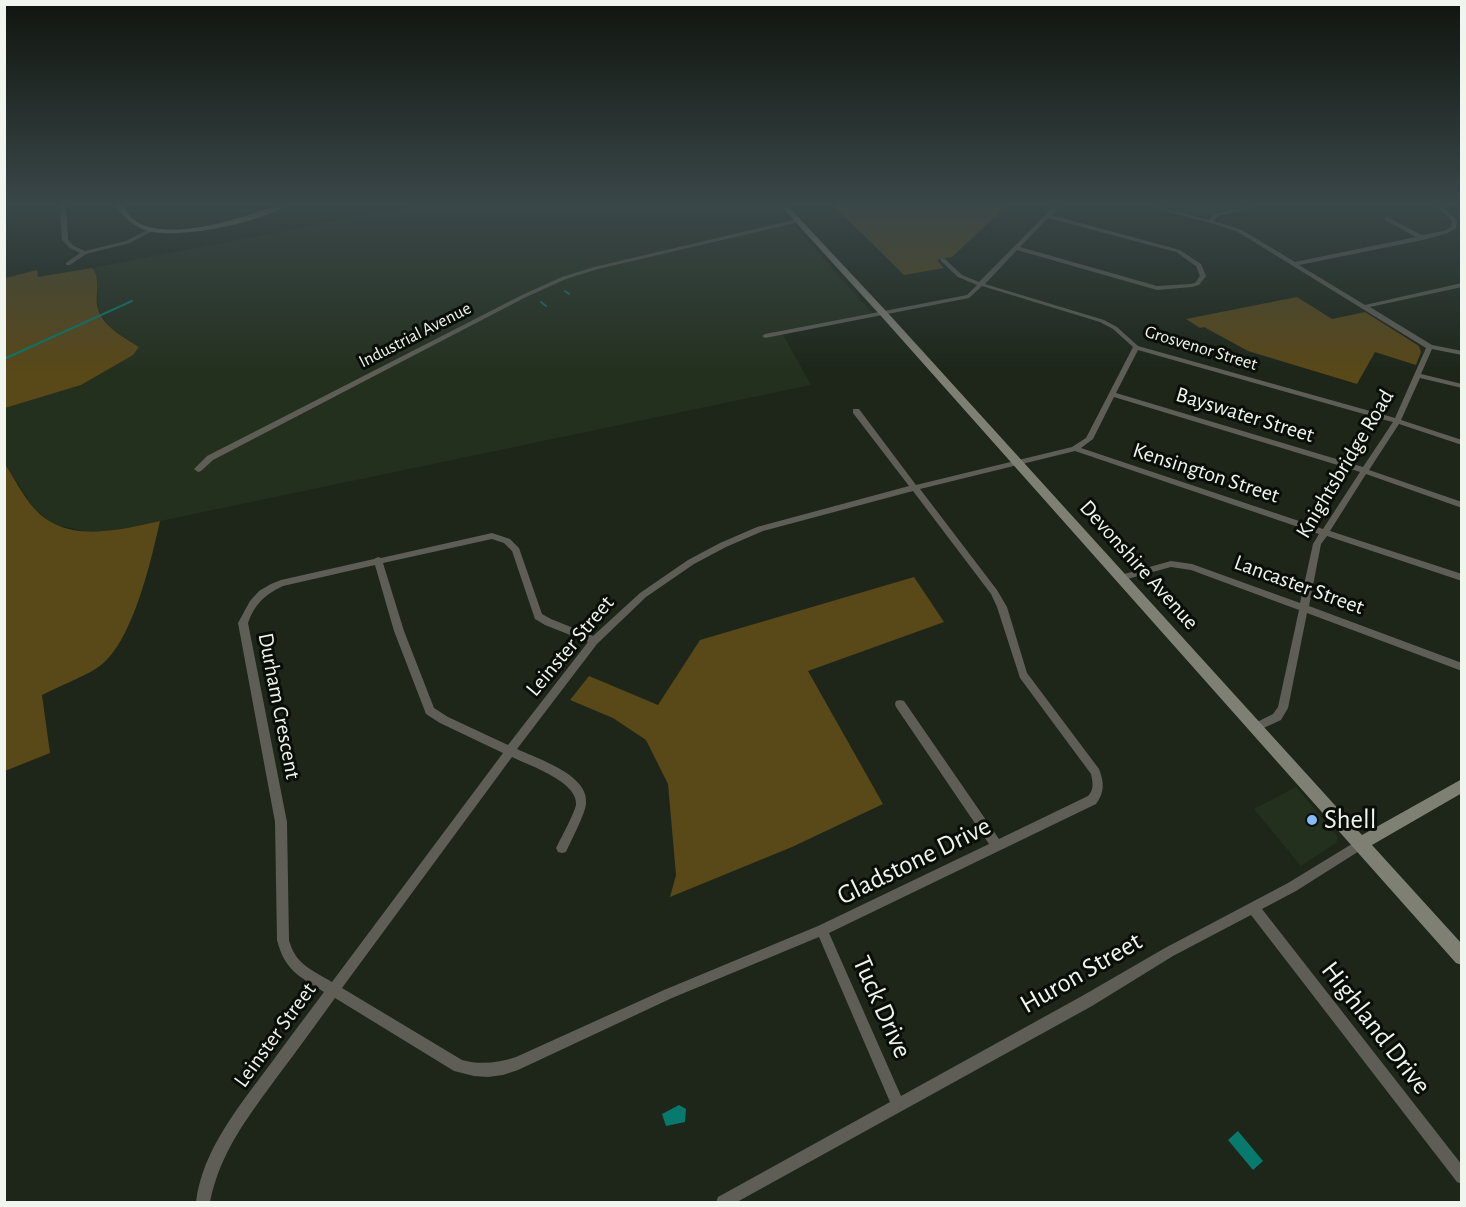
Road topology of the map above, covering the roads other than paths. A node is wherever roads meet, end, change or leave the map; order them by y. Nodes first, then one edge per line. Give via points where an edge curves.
1 (73, 260) edge
2 (629, 260) edge
3 (834, 260) edge
4 (943, 260) dead end
5 (1004, 260) edge
6 (1059, 260) edge
7 (1192, 260) edge
8 (1288, 260) edge
9 (1312, 260) edge
10 (68, 264) dead end
11 (1294, 264) junction
12 (981, 285) junction
13 (1461, 285) edge
14 (1363, 307) junction
15 (884, 314) junction
16 (765, 336) dead end
17 (1136, 347) junction
18 (1430, 347) junction
19 (1461, 353) edge
20 (1419, 376) junction
21 (1461, 387) edge
22 (1113, 394) junction
23 (856, 411) dead end
24 (1397, 421) junction
25 (1461, 443) edge
26 (1075, 449) junction
27 (1016, 463) junction
28 (198, 469) dead end
29 (1365, 471) junction
30 (915, 487) junction
31 (1461, 505) edge
32 (1324, 532) junction
33 (378, 560) junction
34 (1120, 578) junction
35 (1461, 578) edge
36 (1303, 608) junction
37 (594, 641) junction
38 (1461, 668) edge
39 (900, 704) dead end
40 (1256, 728) junction
41 (509, 752) junction
42 (1461, 785) edge
43 (1360, 844) junction
44 (997, 846) junction
45 (562, 848) dead end
46 (1253, 908) junction
47 (822, 930) junction
48 (1461, 957) edge
49 (332, 989) junction
50 (898, 1104) junction
51 (1461, 1177) edge
52 (203, 1203) edge
53 (723, 1203) edge

1 - 10 street
2 - 28 street, Industrial Avenue via 544,286 210,458
3 - 15 main road, Devonshire Avenue
4 - 12 street, Grosvenor Street via 960,276
5 - 12 street
6 - 7 street via 1157,288 1197,284 1203,276 1199,265
8 - 11 street
9 - 11 street
11 - 14 street
12 - 15 street via 961,298
12 - 17 street, Grosvenor Street via 1102,321
13 - 14 street
14 - 18 street
15 - 16 street
15 - 27 main road, Devonshire Avenue
17 - 22 street
17 - 24 street, Grosvenor Street
18 - 19 street
18 - 20 street, Knightsbridge Road
20 - 21 street
20 - 24 street, Knightsbridge Road
22 - 26 street via 1089,439
22 - 29 street, Bayswater Street
23 - 30 street, Gladstone Drive
24 - 25 street, Grosvenor Street
24 - 29 street, Knightsbridge Road
26 - 27 street, Leinster Street
26 - 32 street, Kensington Street
27 - 30 street, Leinster Street
27 - 34 main road, Devonshire Avenue
29 - 31 street
29 - 32 street, Knightsbridge Road
30 - 37 street, Leinster Street via 778,524 723,545 658,583
30 - 44 street, Gladstone Drive via 994,592 1023,675 1098,780 1097,795 1092,800
32 - 35 street, Kensington Street
32 - 36 street, Knightsbridge Road via 1313,555
33 - 37 street, Durham Crescent via 474,538 503,539 520,558 538,616
33 - 41 street via 427,707 434,715
33 - 49 street, Durham Crescent via 267,589 252,603 243,623 281,822 282,940 297,968
34 - 36 street, Lancaster Street via 1180,564
34 - 40 main road, Devonshire Avenue
36 - 38 street, Lancaster Street
36 - 40 street, Knightsbridge Road via 1283,708 1277,717
37 - 41 street, Leinster Street
39 - 44 street
40 - 43 main road, Devonshire Avenue
41 - 45 street via 563,776 577,789 581,805
41 - 49 street, Leinster Street
42 - 43 main road, Huron Street
43 - 46 street, Huron Street
43 - 48 main road, Devonshire Avenue
44 - 47 street, Gladstone Drive
46 - 50 street, Huron Street
46 - 51 street, Highland Drive
47 - 49 street, Gladstone Drive via 498,1070 477,1071 459,1066
47 - 50 street, Tuck Drive
49 - 52 street, Leinster Street via 232,1129 210,1175
50 - 53 street, Huron Street

